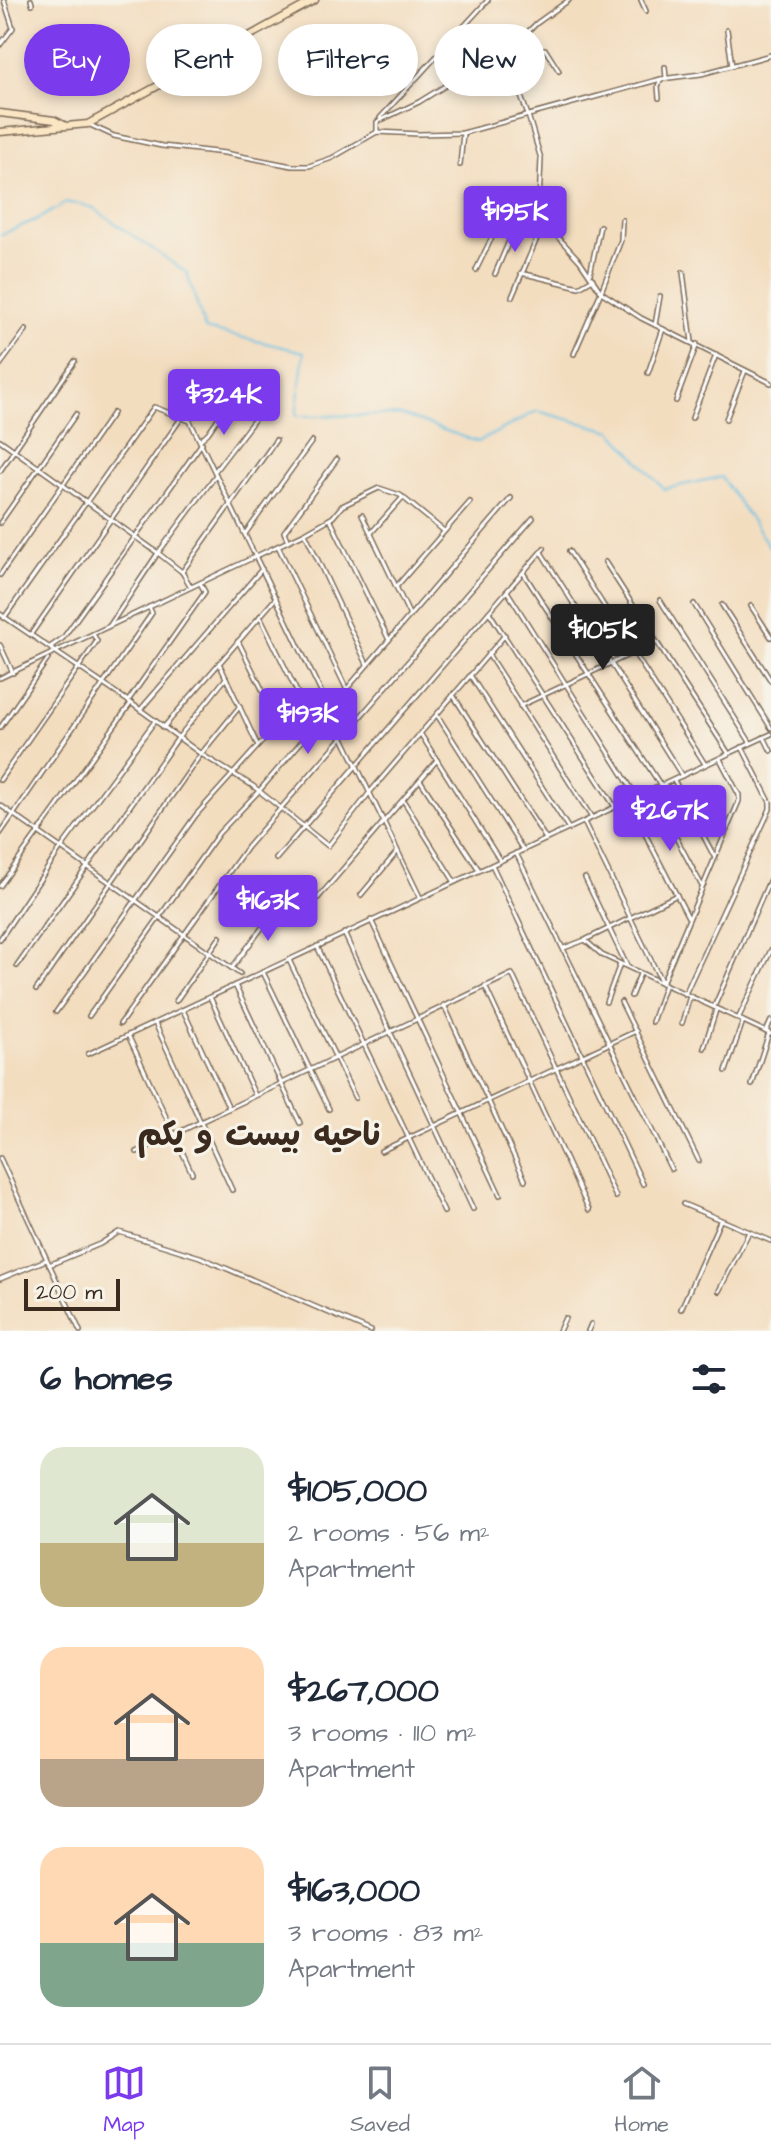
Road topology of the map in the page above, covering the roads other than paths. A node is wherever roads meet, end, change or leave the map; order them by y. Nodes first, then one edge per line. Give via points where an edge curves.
1 (4, 0) edge
2 (315, 0) edge
3 (488, 0) edge
4 (569, 0) edge
5 (641, 0) edge
6 (646, 11) dead end
7 (467, 24) edge
8 (536, 24) edge
9 (727, 30) dead end
10 (0, 45) edge
11 (545, 49) edge
12 (771, 55) edge
13 (434, 60) edge
14 (732, 66) junction
15 (665, 67) dead end
16 (559, 71) dead end
17 (664, 79) junction
18 (434, 93) edge
19 (521, 96) edge
20 (659, 98) dead end
21 (0, 113) edge
22 (528, 115) junction
23 (377, 122) junction
24 (88, 124) junction
25 (67, 125) junction
26 (0, 132) edge
27 (377, 132) junction
28 (463, 133) junction
29 (460, 165) dead end
30 (478, 214) dead end
31 (622, 220) dead end
32 (499, 221) junction
33 (544, 222) junction
34 (600, 226) dead end
35 (515, 227) junction
36 (538, 236) junction
37 (476, 270) dead end
38 (683, 272) dead end
39 (521, 273) junction
40 (495, 274) dead end
41 (592, 277) junction
42 (601, 292) junction
43 (660, 296) dead end
44 (512, 297) dead end
45 (655, 325) junction
46 (663, 329) junction
47 (26, 330) dead end
48 (694, 343) junction
49 (574, 354) dead end
50 (716, 355) junction
51 (75, 361) dead end
52 (0, 365) edge
53 (745, 371) junction
54 (648, 373) dead end
55 (771, 383) edge
56 (231, 400) dead end
57 (676, 401) dead end
58 (113, 413) dead end
59 (76, 414) dead end
60 (182, 417) junction
61 (692, 418) dead end
62 (726, 419) dead end
63 (254, 420) dead end
64 (0, 440) edge
65 (276, 440) dead end
66 (312, 441) dead end
67 (201, 442) junction
68 (14, 450) junction
69 (337, 459) dead end
70 (39, 467) junction
71 (0, 471) edge
72 (215, 473) junction
73 (61, 484) junction
74 (403, 497) junction
75 (511, 498) dead end
76 (86, 502) junction
77 (470, 502) dead end
78 (230, 504) junction
79 (362, 515) dead end
80 (533, 518) dead end
81 (330, 519) junction
82 (111, 520) junction
83 (0, 523) edge
84 (444, 531) junction
85 (305, 533) junction
86 (370, 533) junction
87 (245, 534) junction
88 (134, 536) junction
89 (288, 541) junction
90 (278, 546) junction
91 (569, 551) dead end
92 (158, 553) junction
93 (256, 556) junction
94 (605, 562) dead end
95 (262, 569) junction
96 (182, 572) junction
97 (523, 573) junction
98 (0, 575) edge
99 (200, 583) junction
100 (191, 587) junction
101 (396, 587) junction
102 (507, 591) junction
103 (276, 598) junction
104 (660, 600) dead end
105 (694, 604) dead end
106 (722, 605) dead end
107 (751, 606) dead end
108 (149, 607) junction
109 (489, 612) junction
110 (2, 616) edge
111 (260, 616) junction
112 (410, 616) junction
113 (108, 627) junction
114 (31, 634) junction
115 (93, 634) junction
116 (505, 635) junction
117 (771, 637) edge
118 (389, 640) junction
119 (238, 641) junction
120 (656, 642) junction
121 (0, 645) edge
122 (50, 647) junction
123 (56, 652) junction
124 (634, 652) junction
125 (488, 654) junction
126 (49, 657) junction
127 (219, 663) junction
128 (611, 663) junction
129 (368, 665) junction
130 (80, 668) junction
131 (13, 673) junction
132 (588, 673) junction
133 (470, 675) junction
134 (0, 678) edge
135 (226, 678) junction
136 (771, 681) edge
137 (565, 684) junction
138 (104, 685) junction
139 (347, 690) junction
140 (453, 695) junction
141 (543, 695) junction
142 (129, 702) junction
143 (240, 706) junction
144 (520, 706) junction
145 (330, 709) junction
146 (140, 710) junction
147 (436, 715) junction
148 (155, 721) junction
149 (279, 723) junction
150 (0, 728) edge
151 (163, 728) junction
152 (771, 728) edge
153 (420, 733) junction
154 (771, 734) edge
155 (343, 736) junction
156 (764, 737) junction
157 (178, 738) junction
158 (750, 743) junction
159 (259, 747) junction
160 (742, 747) junction
161 (771, 751) edge
162 (201, 754) junction
163 (729, 754) junction
164 (719, 758) junction
165 (437, 760) junction
166 (705, 765) junction
167 (357, 766) junction
168 (235, 774) junction
169 (682, 776) junction
170 (0, 780) edge
171 (420, 780) junction
172 (674, 780) junction
173 (661, 786) junction
174 (259, 791) junction
175 (651, 791) junction
176 (370, 792) junction
177 (637, 797) junction
178 (403, 800) junction
179 (628, 801) junction
180 (0, 805) edge
181 (615, 807) junction
182 (281, 808) junction
183 (14, 815) junction
184 (592, 818) junction
185 (384, 822) junction
186 (584, 822) junction
187 (304, 827) junction
188 (569, 829) junction
189 (37, 832) junction
190 (0, 834) edge
191 (546, 839) junction
192 (61, 848) junction
193 (523, 850) junction
194 (398, 851) junction
195 (516, 853) junction
196 (715, 858) junction
197 (276, 859) dead end
198 (499, 861) junction
199 (492, 864) junction
200 (87, 866) junction
201 (479, 870) junction
202 (771, 877) edge
203 (585, 878) dead end
204 (454, 881) junction
205 (110, 882) junction
206 (0, 886) edge
207 (702, 886) junction
208 (361, 895) dead end
209 (677, 895) junction
210 (420, 897) junction
211 (318, 898) dead end
212 (135, 900) junction
213 (282, 901) dead end
214 (159, 917) junction
215 (688, 917) junction
216 (630, 918) junction
217 (371, 920) junction
218 (609, 928) junction
219 (344, 933) junction
220 (185, 935) junction
221 (220, 937) dead end
222 (0, 939) edge
223 (585, 940) junction
224 (317, 946) junction
225 (563, 948) junction
226 (771, 950) edge
227 (209, 952) junction
228 (289, 959) junction
229 (620, 963) junction
230 (17, 966) dead end
231 (627, 966) junction
232 (232, 968) junction
233 (262, 971) junction
234 (640, 972) junction
235 (240, 974) dead end
236 (664, 983) junction
237 (234, 984) junction
238 (485, 986) junction
239 (36, 990) dead end
240 (688, 995) junction
241 (209, 996) junction
242 (631, 996) dead end
243 (176, 1001) dead end
244 (606, 1002) dead end
245 (621, 1002) dead end
246 (444, 1005) junction
247 (715, 1008) junction
248 (182, 1009) junction
249 (56, 1012) dead end
250 (89, 1016) dead end
251 (417, 1018) junction
252 (740, 1020) junction
253 (771, 1021) edge
254 (155, 1022) junction
255 (652, 1022) dead end
256 (682, 1023) dead end
257 (120, 1024) dead end
258 (390, 1031) junction
259 (636, 1031) junction
260 (769, 1033) edge
261 (128, 1035) junction
262 (363, 1044) junction
263 (610, 1044) junction
264 (704, 1048) dead end
265 (88, 1054) dead end
266 (583, 1056) junction
267 (335, 1057) junction
268 (310, 1069) junction
269 (556, 1069) junction
270 (726, 1071) dead end
271 (529, 1081) junction
272 (281, 1083) junction
273 (752, 1085) dead end
274 (255, 1095) junction
275 (355, 1098) dead end
276 (488, 1101) junction
277 (229, 1108) junction
278 (329, 1109) dead end
279 (462, 1113) junction
280 (201, 1121) junction
281 (300, 1123) dead end
282 (434, 1126) junction
283 (174, 1134) junction
284 (409, 1138) junction
285 (381, 1151) dead end
286 (137, 1152) dead end
287 (0, 1158) edge
288 (699, 1161) dead end
289 (671, 1169) dead end
290 (192, 1173) dead end
291 (525, 1180) dead end
292 (643, 1184) dead end
293 (232, 1190) dead end
294 (500, 1195) dead end
295 (616, 1197) dead end
296 (683, 1204) dead end
297 (473, 1209) dead end
298 (589, 1210) dead end
299 (444, 1212) dead end
300 (720, 1221) junction
301 (748, 1233) junction
302 (771, 1241) edge
303 (48, 1262) junction
304 (0, 1279) edge
305 (719, 1291) dead end
306 (681, 1309) dead end
307 (565, 1318) dead end
308 (591, 1324) dead end
309 (80, 1331) edge
310 (371, 1331) edge
311 (559, 1331) edge
312 (588, 1331) edge

1 - 10 street via 13,28
2 - 24 main road
3 - 7 street
4 - 8 street
5 - 6 street
9 - 14 street
11 - 16 street
12 - 14 street
13 - 23 street
14 - 17 street
15 - 17 street
17 - 20 street via 658,86
17 - 22 street
18 - 23 street
19 - 22 street
21 - 25 main road
22 - 28 street
22 - 33 street via 541,159 539,203
23 - 27 street
24 - 25 main road
24 - 27 street via 126,139 292,166 322,163
25 - 26 main road
27 - 28 street
28 - 29 street
30 - 32 street
31 - 42 street via 621,240
32 - 35 street
32 - 37 street
33 - 36 street
33 - 41 street
34 - 41 street
35 - 36 street
35 - 40 street
36 - 39 street
38 - 48 street
39 - 41 street via 579,287
39 - 44 street
41 - 42 street
42 - 45 street
42 - 49 street
43 - 45 street
45 - 46 street
46 - 48 street
46 - 54 street
47 - 52 street
48 - 50 street
48 - 57 street
50 - 53 street
50 - 61 street
51 - 68 street
53 - 55 street
53 - 62 street
56 - 67 street
58 - 73 street
59 - 70 street
60 - 67 street
60 - 76 street via 154,407
60 - 82 street
63 - 72 street
64 - 68 street
65 - 78 street
66 - 87 street
67 - 72 street
67 - 88 street
68 - 70 street
68 - 71 street
69 - 89 street via 284,532
70 - 73 street
70 - 83 street
72 - 78 street
72 - 92 street
73 - 76 street
73 - 98 street
74 - 81 street via 379,488 342,506
74 - 84 street
74 - 86 street
75 - 112 street
76 - 82 street
76 - 110 street
77 - 84 street
78 - 87 street
78 - 96 street
79 - 86 street
80 - 155 street
81 - 85 street
81 - 118 street
82 - 88 street
82 - 114 street
84 - 101 street
85 - 89 street
85 - 129 street
86 - 101 street
87 - 93 street
88 - 92 street
88 - 122 street via 63,638
89 - 90 street
90 - 93 street
90 - 139 street
91 - 124 street
92 - 96 street
92 - 113 street
93 - 95 street
93 - 99 street
94 - 120 street
95 - 103 street
95 - 146 street
96 - 100 street
97 - 102 street
97 - 128 street via 542,550
97 - 132 street
99 - 100 street
99 - 142 street via 205,592
100 - 108 street
101 - 112 street
102 - 109 street
102 - 137 street
103 - 111 street
103 - 145 street
104 - 158 street
105 - 152 street
106 - 136 street
107 - 117 street
108 - 113 street
108 - 138 street via 152,613
109 - 116 street
109 - 167 street
110 - 114 street
111 - 119 street
111 - 149 street via 301,700
112 - 118 street
113 - 115 street
114 - 122 street
115 - 123 street
115 - 130 street via 97,641
116 - 125 street
116 - 141 street
118 - 129 street
119 - 127 street
119 - 149 street
120 - 124 street
120 - 163 street
121 - 131 street
122 - 123 street
123 - 126 street
123 - 130 street
124 - 128 street
124 - 166 street
125 - 133 street
125 - 144 street
126 - 131 street
126 - 150 street
127 - 135 street
127 - 151 street
128 - 132 street
128 - 169 street
129 - 139 street
130 - 138 street
130 - 170 street
131 - 134 street
132 - 137 street
132 - 173 street
133 - 140 street
133 - 188 street
135 - 143 street
135 - 157 street
137 - 141 street
137 - 177 street
138 - 142 street
138 - 183 street
139 - 145 street
140 - 147 street
140 - 191 street
141 - 144 street
141 - 181 street
142 - 146 street
142 - 189 street
143 - 159 street
143 - 162 street
144 - 184 street
145 - 155 street
145 - 174 street
146 - 148 street
147 - 153 street
147 - 193 street
148 - 151 street
148 - 192 street
149 - 159 street
151 - 157 street
153 - 165 street
153 - 176 street
154 - 156 street
155 - 167 street
155 - 182 street
156 - 158 street
156 - 161 street
157 - 162 street
157 - 200 street
158 - 160 street
159 - 168 street
160 - 163 street
160 - 240 street via 770,809
162 - 168 street
162 - 205 street
163 - 164 street
164 - 166 street
164 - 196 street via 739,801
165 - 171 street
165 - 198 street
166 - 169 street
167 - 176 street
167 - 187 street
168 - 174 street
168 - 212 street via 196,815
169 - 172 street
171 - 178 street
171 - 201 street
172 - 173 street
172 - 196 street
173 - 175 street
174 - 182 street
174 - 214 street via 219,833
175 - 177 street
175 - 207 street
176 - 185 street
176 - 187 street via 328,846
177 - 179 street
178 - 185 street
178 - 204 street
179 - 181 street
179 - 209 street
180 - 183 street
181 - 184 street
182 - 187 street
182 - 220 street
183 - 189 street
183 - 190 street
184 - 186 street
185 - 194 street
185 - 211 street
186 - 188 street
186 - 216 street
187 - 197 street
188 - 191 street
189 - 192 street
189 - 206 street
191 - 193 street
192 - 200 street
192 - 222 street
193 - 195 street
194 - 208 street
194 - 210 street
195 - 198 street
195 - 225 street
196 - 207 street
198 - 199 street
199 - 201 street
199 - 266 street
200 - 205 street
200 - 230 street
201 - 204 street
202 - 247 street
203 - 218 street
204 - 210 street
205 - 212 street
205 - 239 street
207 - 215 street
209 - 215 street
209 - 216 street
210 - 217 street
212 - 214 street
212 - 249 street
213 - 232 street
214 - 220 street
214 - 250 street
215 - 236 street
216 - 218 street
216 - 236 street
217 - 219 street
217 - 251 street
218 - 223 street
218 - 231 street
219 - 224 street
219 - 258 street
220 - 227 street
220 - 257 street
221 - 227 street
223 - 225 street
223 - 229 street
224 - 228 street
224 - 262 street
225 - 263 street
226 - 252 street
227 - 232 street
227 - 243 street
228 - 233 street
228 - 267 street
229 - 231 street
229 - 244 street
231 - 234 street
232 - 235 street
233 - 237 street
233 - 268 street
234 - 236 street
234 - 242 street
236 - 240 street
236 - 255 street
237 - 241 street
237 - 272 street
238 - 246 street
238 - 269 street via 513,975
238 - 271 street
240 - 247 street
240 - 256 street
241 - 248 street
241 - 274 street
245 - 259 street
246 - 251 street
246 - 276 street
247 - 252 street
247 - 264 street
248 - 254 street
248 - 277 street
251 - 258 street
251 - 279 street
252 - 260 street
252 - 270 street
253 - 260 street
254 - 261 street
254 - 280 street
258 - 262 street
258 - 282 street
259 - 263 street
259 - 288 street
260 - 273 street
261 - 265 street
261 - 283 street
262 - 267 street
262 - 284 street
263 - 266 street
263 - 289 street
266 - 269 street
266 - 292 street
267 - 268 street
267 - 275 street
268 - 272 street
268 - 278 street
269 - 271 street
269 - 295 street
271 - 276 street
271 - 298 street
272 - 274 street
272 - 281 street
274 - 277 street
276 - 279 street
276 - 291 street
277 - 280 street
279 - 282 street
279 - 294 street
280 - 283 street
280 - 293 street
282 - 284 street
282 - 297 street
283 - 286 street
283 - 290 street
284 - 285 street
284 - 299 street
287 - 303 street
296 - 300 street
300 - 301 street
300 - 306 street
301 - 302 street
301 - 305 street
303 - 304 street
303 - 309 street
303 - 310 street via 119,1232 200,1257
307 - 311 street
308 - 312 street

